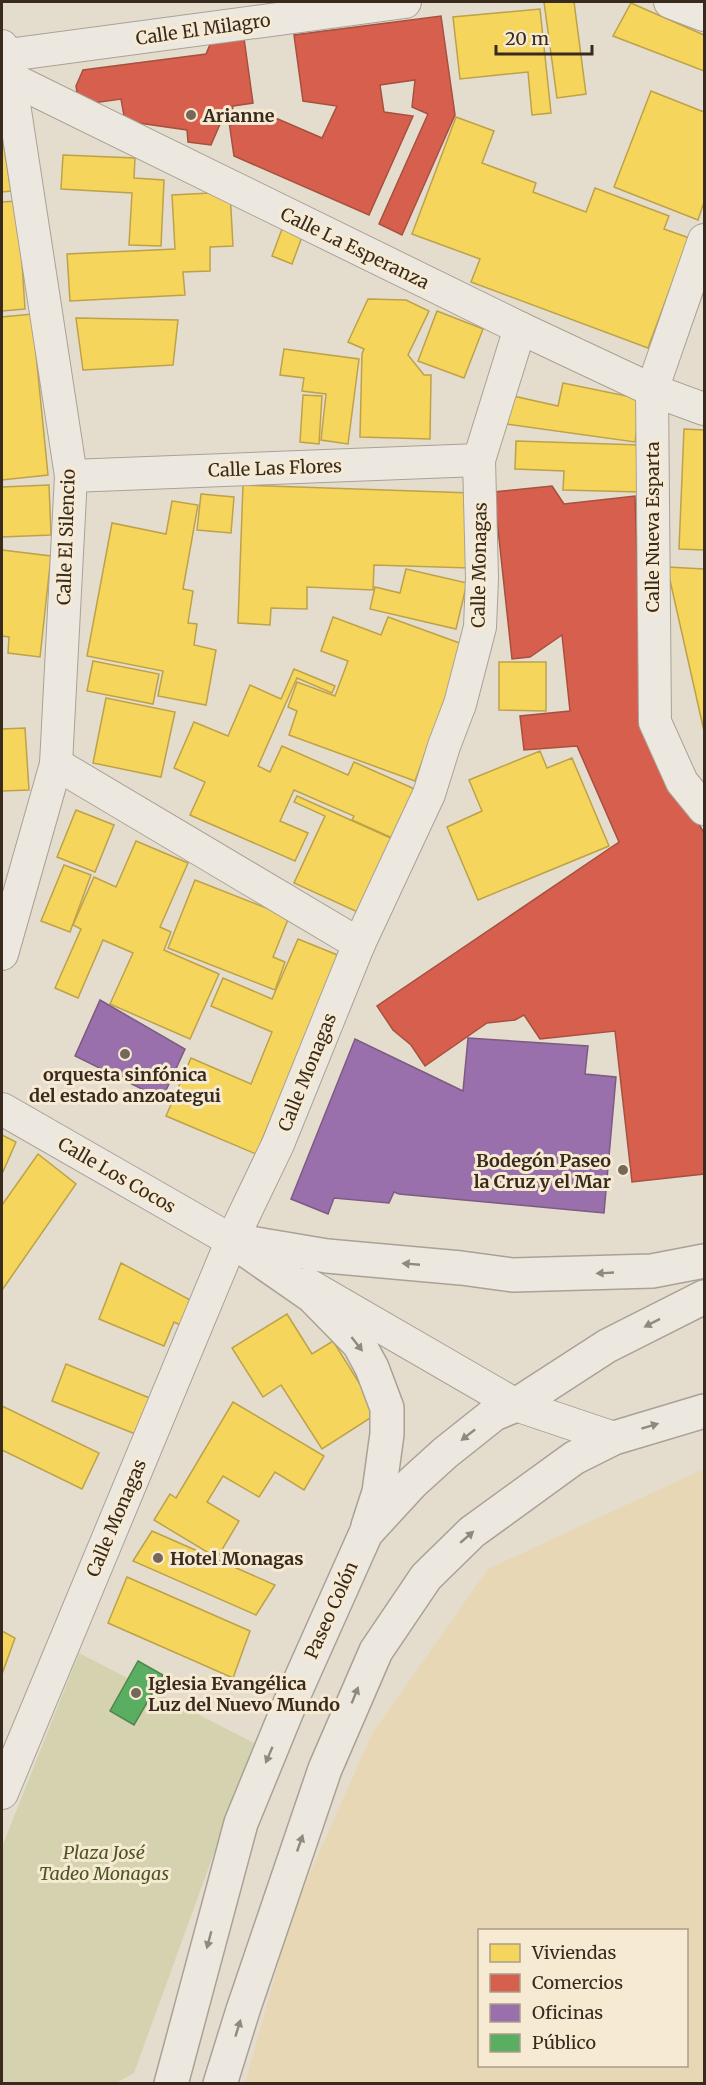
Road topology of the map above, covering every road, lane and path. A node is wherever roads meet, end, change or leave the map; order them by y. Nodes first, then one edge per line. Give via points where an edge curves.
1 (405, 2) edge
2 (670, 2) edge
3 (705, 15) edge
4 (4, 59) edge
5 (705, 240) edge
6 (520, 328) junction
7 (652, 390) junction
8 (705, 409) edge
9 (479, 460) junction
10 (71, 476) junction
11 (56, 764) junction
12 (705, 809) edge
13 (359, 944) junction
14 (2, 954) edge
15 (2, 1109) edge
16 (232, 1240) junction
17 (705, 1261) edge
18 (705, 1297) edge
19 (516, 1405) junction
20 (705, 1411) edge
21 (614, 1438) junction
22 (366, 1533) junction
23 (2, 1793) edge
24 (171, 2084) edge
25 (220, 2084) edge

1 - 4 street, Calle El Milagro
2 - 3 street
4 - 6 street, Calle La Esperanza
4 - 10 street, Calle El Silencio
5 - 7 street, Calle Nueva Esparta
6 - 7 street, Calle La Esperanza
6 - 9 street, Calle Monagas
7 - 8 street, Calle La Esperanza
7 - 12 street, Calle Nueva Esparta via 655,722 682,782
9 - 10 street, Calle Las Flores
9 - 13 street, Calle Monagas via 482,588 480,627 471,666 429,794
10 - 11 street, Calle El Silencio
11 - 13 street
11 - 14 street, Calle El Silencio
13 - 16 street, Calle Monagas via 278,1144
15 - 16 street, Calle Los Cocos
17 -> 16 street via 652,1271 513,1275 327,1256
16 - 19 street, Calle Los Cocos
16 -> 22 street via 312,1296 359,1344 372,1368 387,1408 387,1434 379,1492
16 - 23 street, Calle Monagas
18 -> 19 street, Paseo Colón via 607,1346
19 - 21 street, Calle Los Cocos
19 -> 22 street, Paseo Colón via 494,1414 445,1453
21 -> 20 street
25 -> 21 street via 325,1768 376,1651 426,1577 472,1532 574,1458
22 -> 24 street, Paseo Colón via 241,1823

